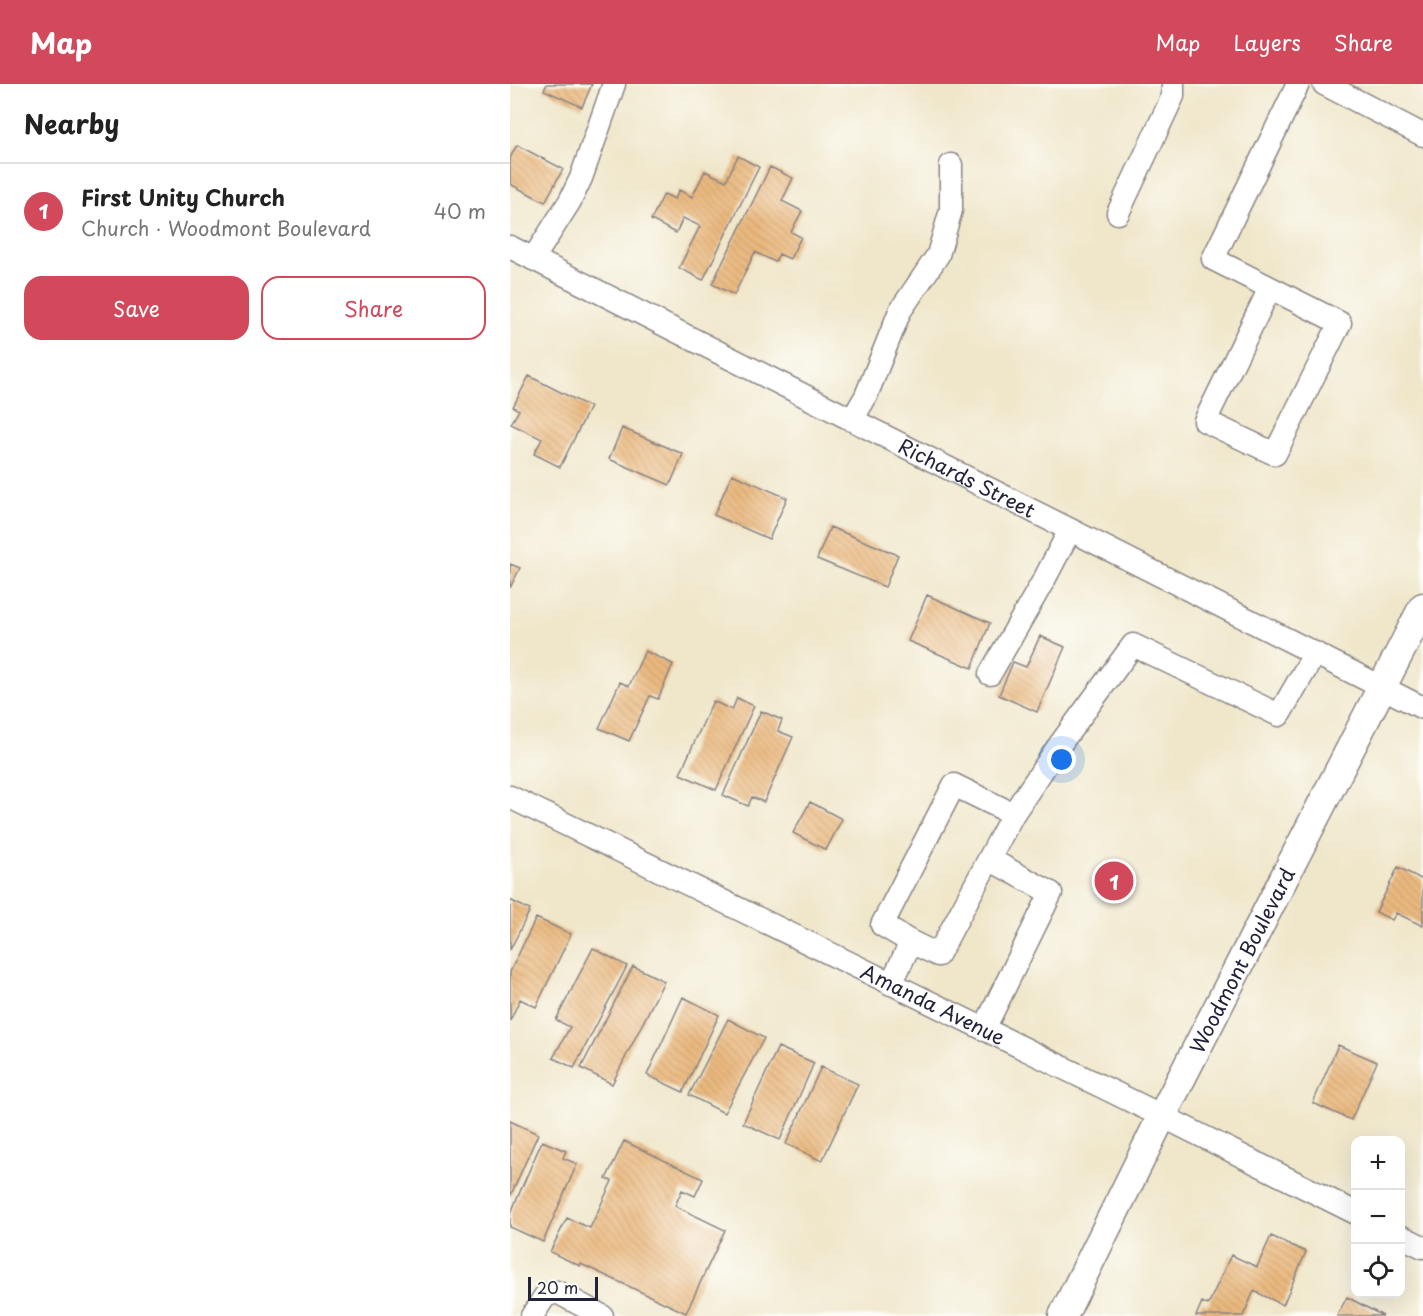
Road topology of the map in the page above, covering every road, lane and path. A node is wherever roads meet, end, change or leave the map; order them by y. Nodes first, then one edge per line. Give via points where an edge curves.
1 (614, 84) edge
2 (1173, 84) edge
3 (1298, 84) edge
4 (1324, 84) edge
5 (1423, 135) edge
6 (951, 165) dead end
7 (1118, 213) dead end
8 (510, 248) edge
9 (533, 259) junction
10 (1270, 288) junction
11 (852, 420) junction
12 (1070, 530) junction
13 (1423, 607) edge
14 (1315, 653) junction
15 (990, 674) dead end
16 (1383, 687) junction
17 (1423, 708) edge
18 (510, 797) edge
19 (1013, 813) junction
20 (989, 859) junction
21 (911, 942) junction
22 (891, 984) junction
23 (984, 1029) junction
24 (1162, 1116) junction
25 (1351, 1210) edge
26 (1405, 1238) edge
27 (1423, 1247) edge
28 (532, 1316) edge
29 (602, 1316) edge
30 (1063, 1316) edge

1 - 9 street via 570,201
2 - 7 street via 1173,96
3 - 10 street via 1213,259
4 - 5 street
6 - 11 street via 951,210 938,255 900,311 866,396
8 - 9 street, Richards Street
9 - 11 street, Richards Street
10 - 10 street via 1340,323 1275,454 1205,421
11 - 12 street, Richards Street
12 - 14 street, Richards Street
12 - 15 street
13 - 16 main road, Woodmont Boulevard
14 - 16 street, Richards Street
14 - 19 street via 1279,715 1133,645
16 - 17 street, Richards Street
16 - 24 main road, Woodmont Boulevard
18 - 22 street, Amanda Avenue
19 - 20 street
19 - 21 street via 954,785 882,925
20 - 21 street via 938,955
20 - 23 street via 1051,893
21 - 22 street
22 - 23 street, Amanda Avenue
23 - 24 street, Amanda Avenue
24 - 25 street, Amanda Avenue
24 - 30 main road, Woodmont Boulevard
26 - 27 street
28 - 29 street via 545,1296 557,1292

